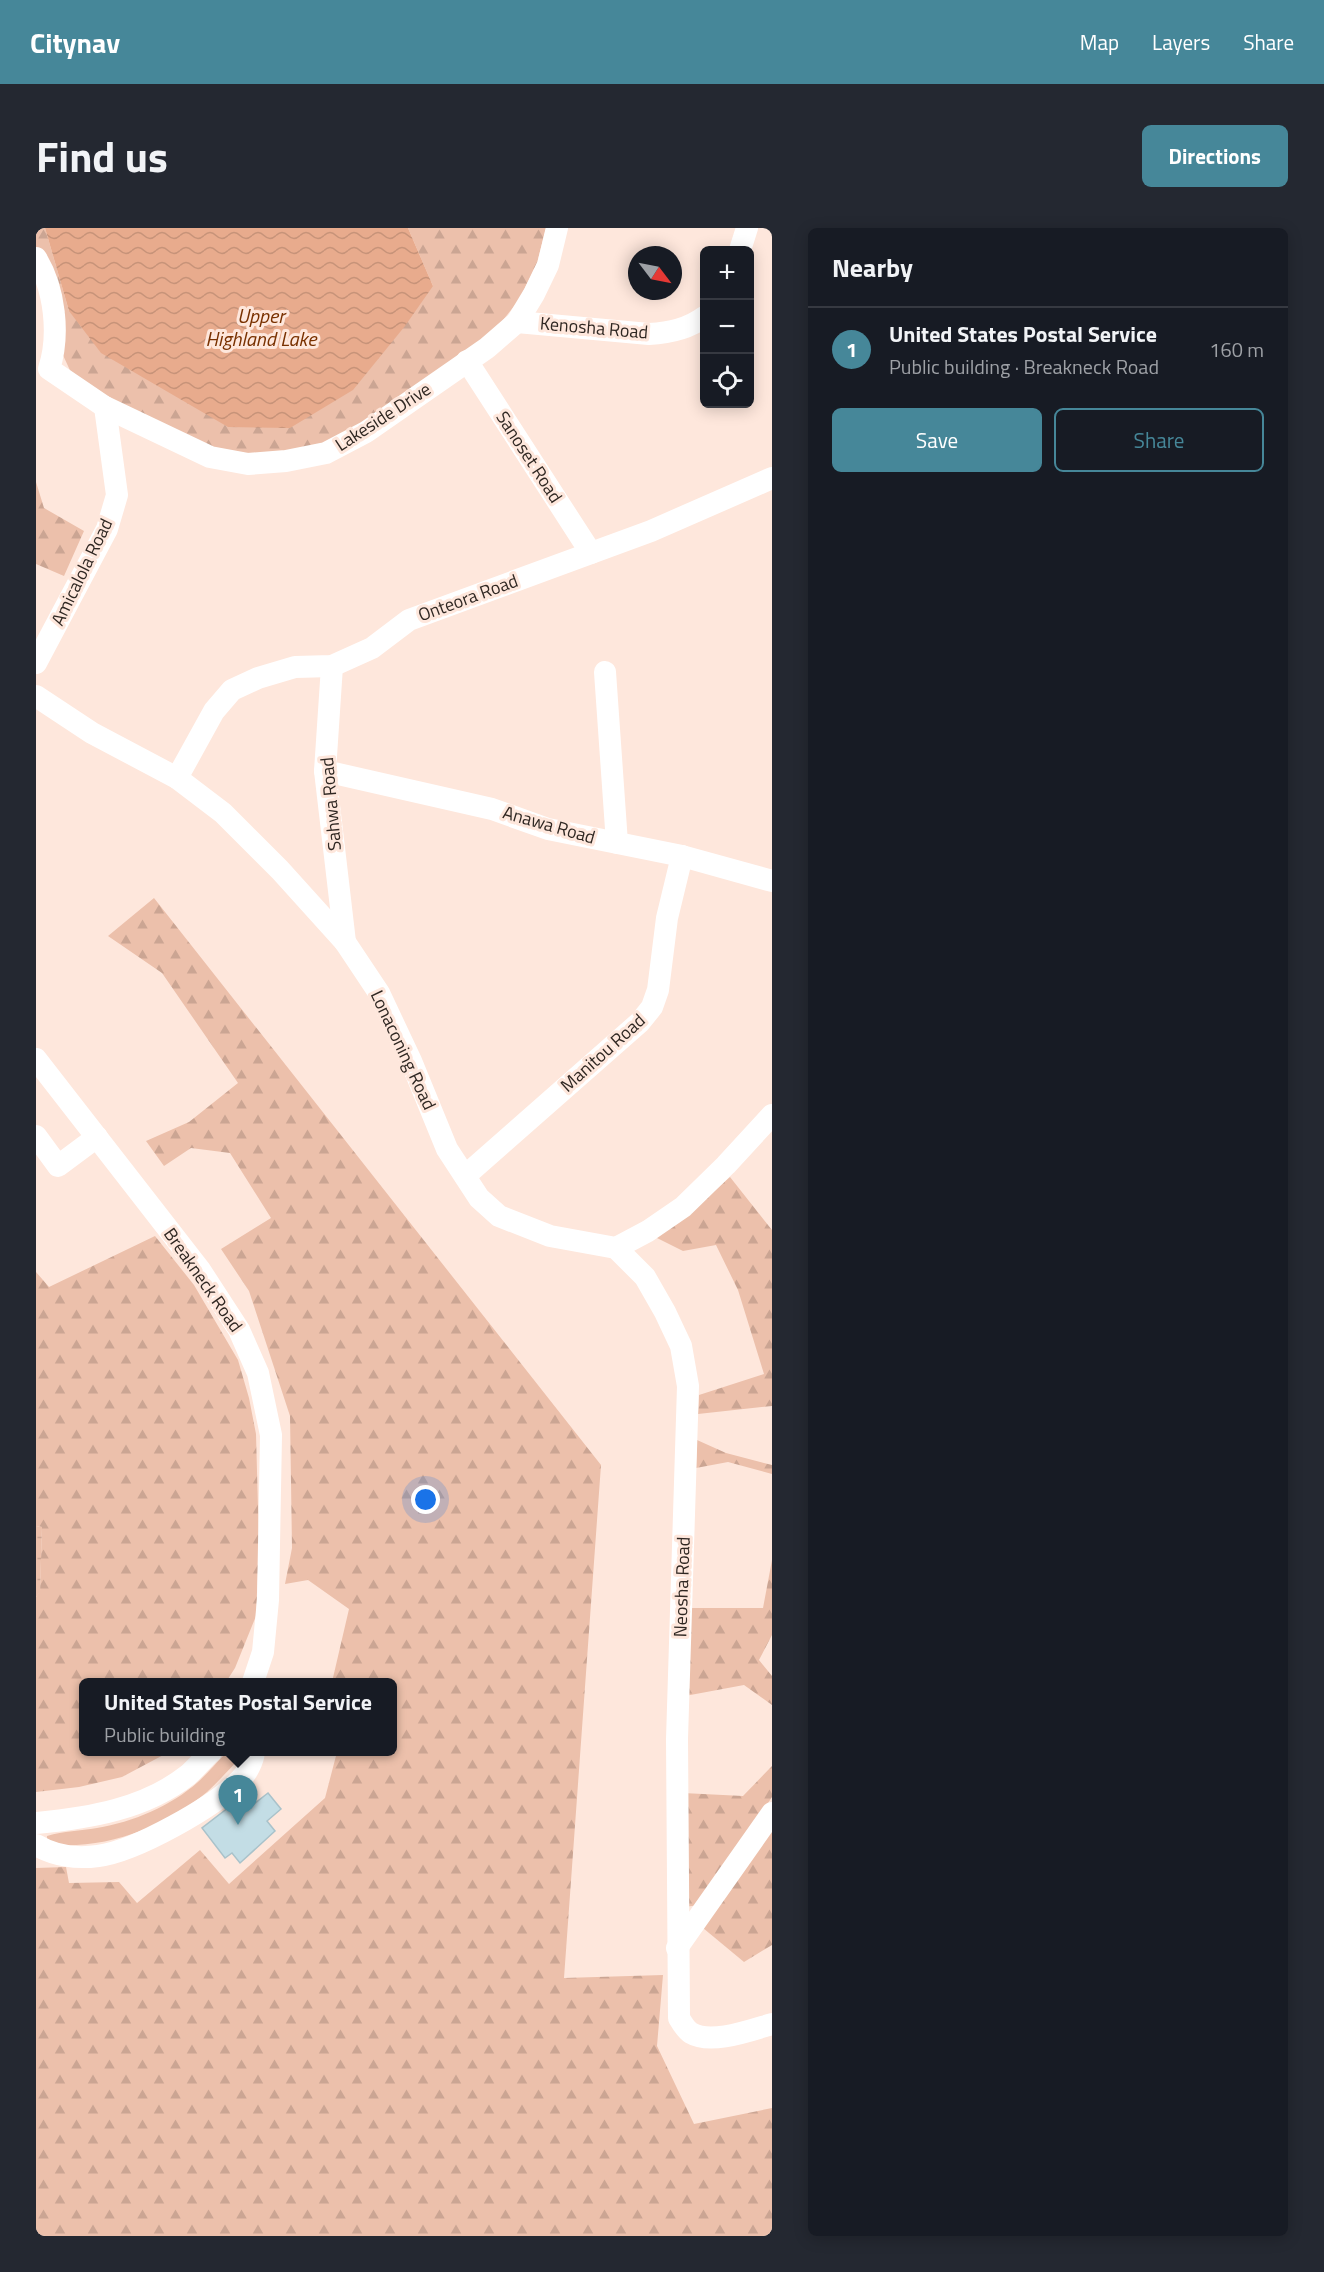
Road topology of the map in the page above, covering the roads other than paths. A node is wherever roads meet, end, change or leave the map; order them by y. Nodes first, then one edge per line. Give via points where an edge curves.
1 (557, 228) edge
2 (747, 228) edge
3 (741, 246) edge
4 (36, 258) edge
5 (700, 320) edge
6 (517, 322) junction
7 (467, 361) junction
8 (43, 365) edge
9 (105, 407) junction
10 (772, 479) edge
11 (591, 553) junction
12 (36, 663) edge
13 (332, 666) junction
14 (605, 672) dead end
15 (36, 696) edge
16 (325, 771) junction
17 (177, 778) junction
18 (617, 843) junction
19 (682, 856) junction
20 (772, 881) edge
21 (345, 942) junction
22 (36, 1059) edge
23 (772, 1115) edge
24 (36, 1136) edge
25 (97, 1137) junction
26 (465, 1176) junction
27 (616, 1248) junction
28 (255, 1678) edge
29 (207, 1756) edge
30 (254, 1756) edge
31 (772, 1813) edge
32 (36, 1823) edge
33 (36, 1845) edge
34 (677, 1948) junction
35 (772, 2024) edge

1 - 6 street, Lakeside Drive via 548,265
2 - 3 street
4 - 8 street, Lakeside Drive via 50,294 54,322 54,353
5 - 6 street, Kenosha Road via 669,333 649,334
6 - 7 street, Lakeside Drive
7 - 9 street, Lakeside Drive via 366,432 326,453 286,461 248,464 210,457
7 - 11 street, Sanoset Road
8 - 9 street, Lakeside Drive
9 - 12 street, Amicalola Road via 117,495 111,518
10 - 11 street, Onteora Road
11 - 13 street, Onteora Road via 409,620 372,648
13 - 16 street, Sahwa Road
13 - 17 street, Onteora Road via 295,667 232,690 209,718
14 - 18 street
15 - 17 street, Lonaconing Road via 92,733
16 - 18 street, Anawa Road via 492,809 548,829
16 - 21 street, Sahwa Road
17 - 21 street, Lonaconing Road via 223,813
18 - 19 street, Anawa Road
19 - 20 street, Anawa Road
19 - 26 street, Manitou Road via 652,1007 640,1022
21 - 26 street, Lonaconing Road via 379,993 447,1149
22 - 25 street, Breakneck Road
23 - 27 street via 683,1207
24 - 25 street via 58,1166
25 - 28 street, Breakneck Road via 200,1270 239,1330 258,1373 271,1447 268,1600 263,1652
26 - 27 street, Lonaconing Road via 480,1198 500,1216 550,1236
27 - 34 street, Neosha Road via 645,1277 665,1312 681,1346 688,1386 677,1739
29 - 32 street via 189,1774 155,1796 121,1809
30 - 33 street via 240,1779 215,1800 148,1841 99,1856 58,1856
31 - 34 street
34 - 35 street, Neosha Road via 679,2018 688,2032 701,2038 726,2036

